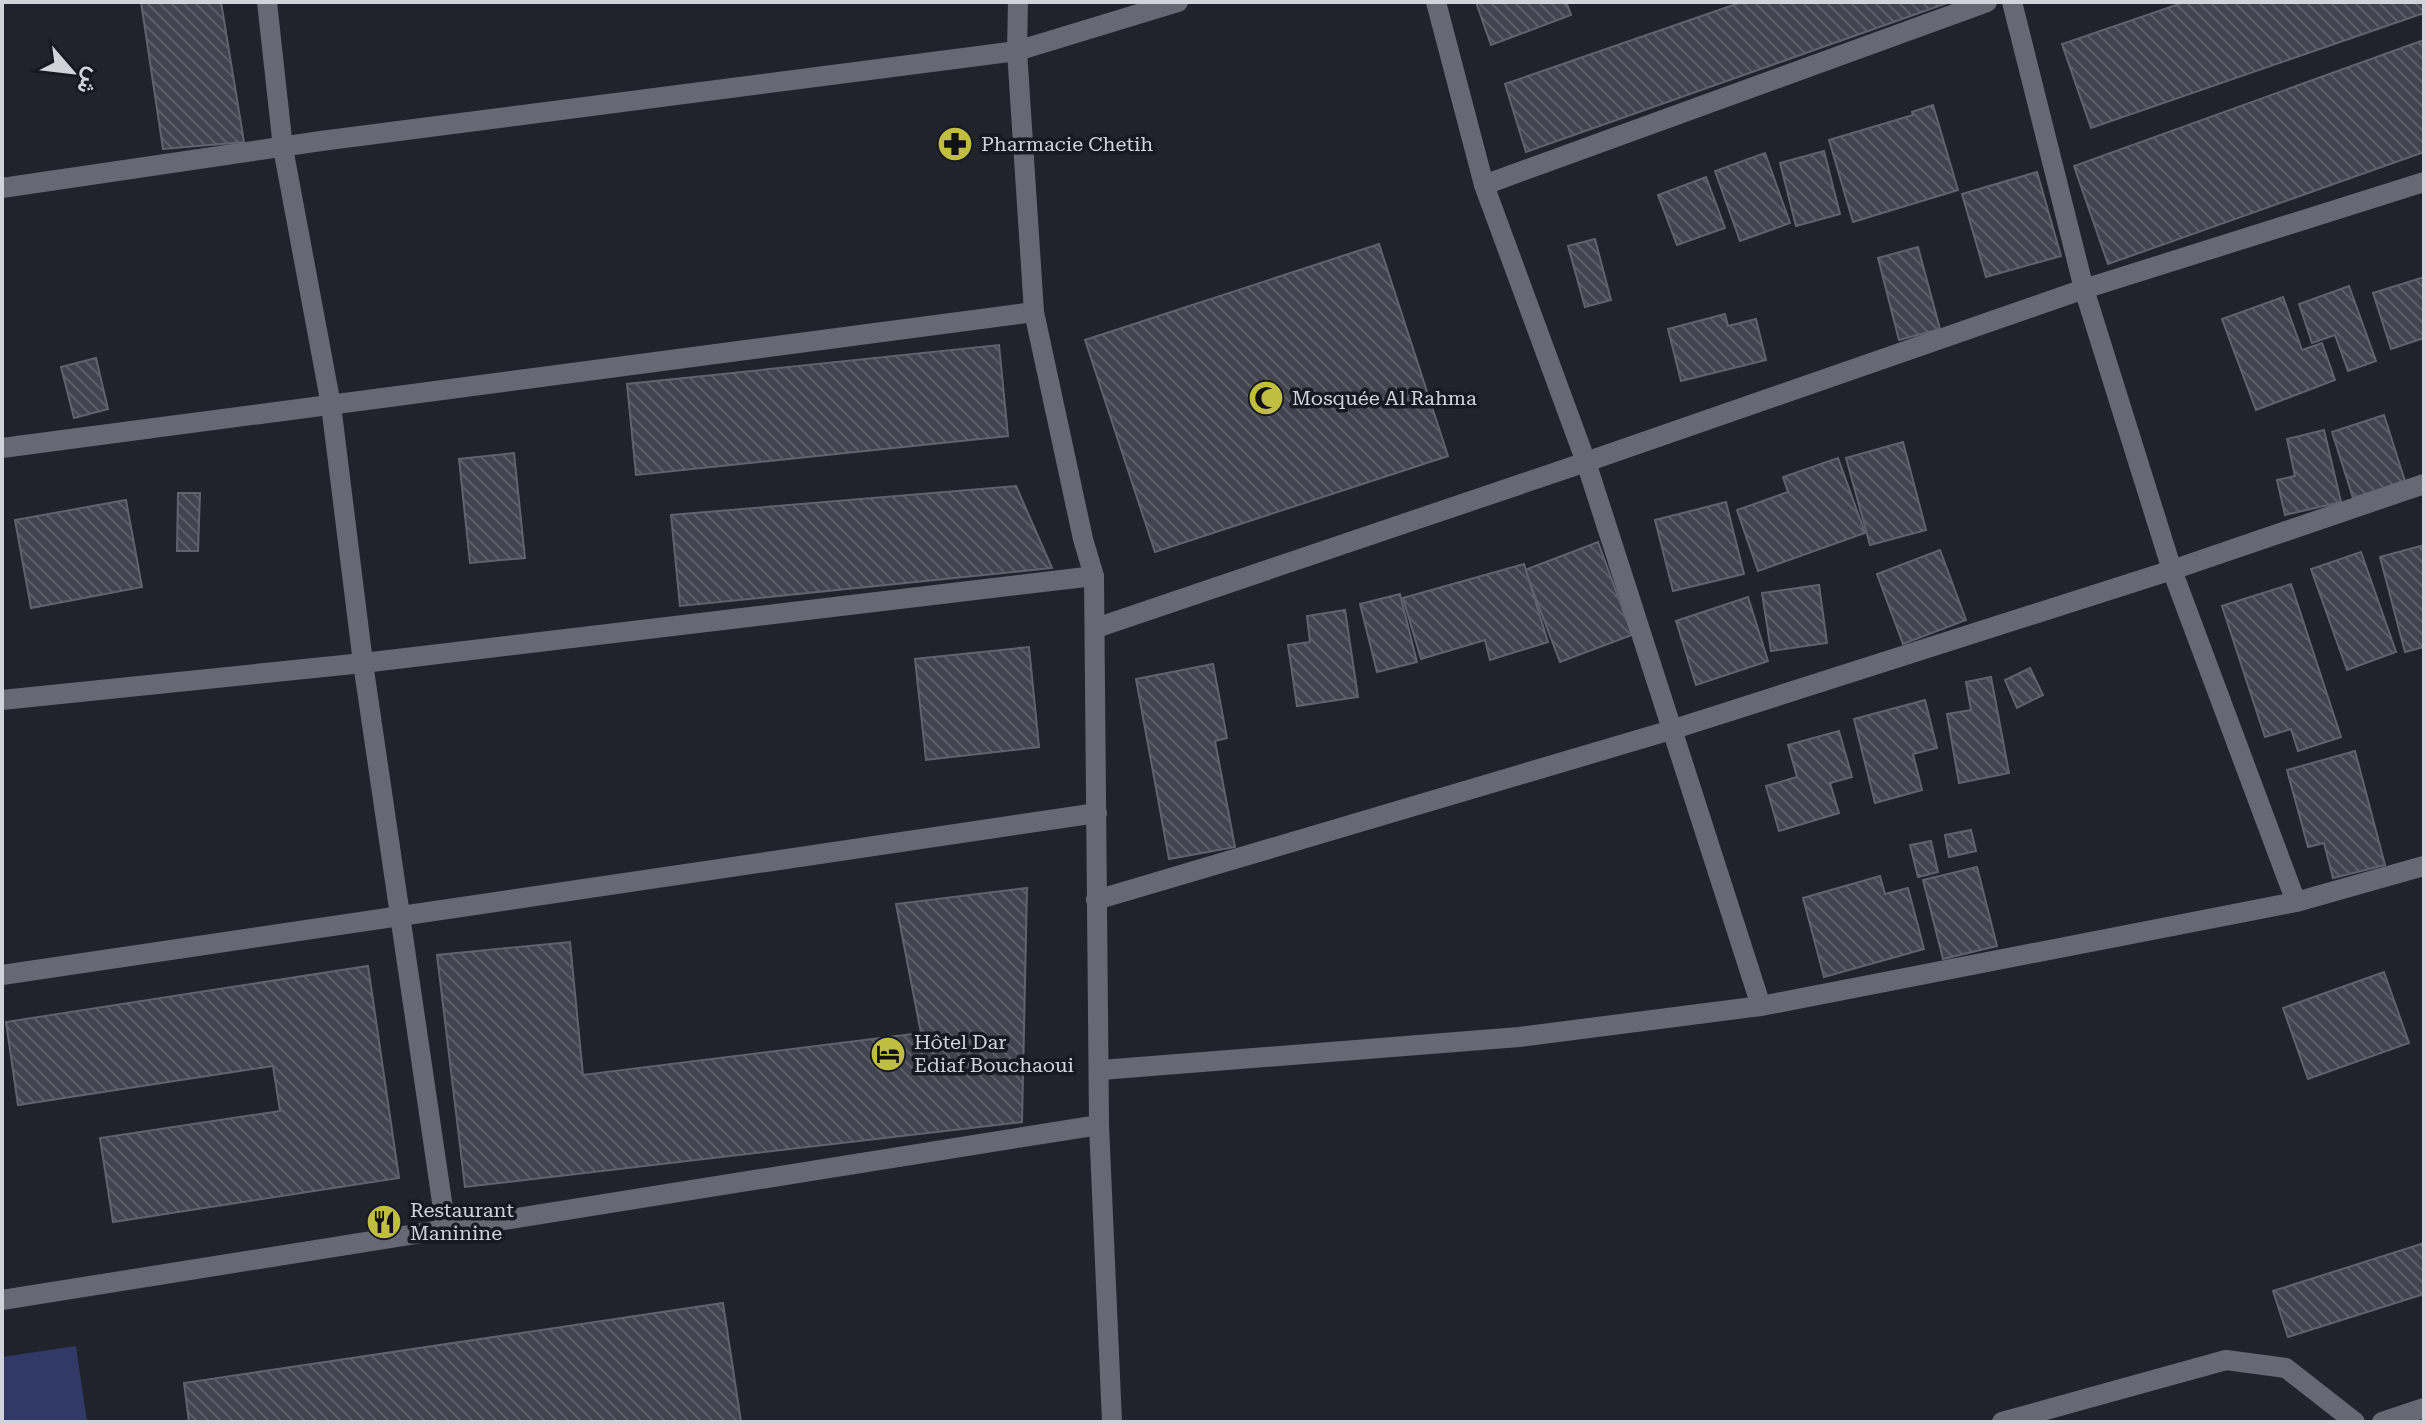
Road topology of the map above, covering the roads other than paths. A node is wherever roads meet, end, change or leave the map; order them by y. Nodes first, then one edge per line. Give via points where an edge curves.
1 (267, 2) edge
2 (1018, 2) edge
3 (1178, 2) edge
4 (1436, 2) edge
5 (1987, 2) edge
6 (2012, 2) edge
7 (1017, 51) junction
8 (283, 148) junction
9 (2424, 182) edge
10 (1484, 185) junction
11 (2, 188) edge
12 (2084, 289) junction
13 (1034, 312) junction
14 (331, 405) junction
15 (2, 448) edge
16 (1586, 462) junction
17 (2424, 484) edge
18 (2172, 570) junction
19 (1094, 576) junction
20 (1096, 628) junction
21 (363, 663) junction
22 (2, 700) edge
23 (1671, 730) junction
24 (1097, 813) junction
25 (2424, 866) edge
26 (1096, 900) junction
27 (2296, 902) junction
28 (400, 915) junction
29 (2, 975) edge
30 (1761, 1006) junction
31 (1101, 1070) junction
32 (1099, 1125) junction
33 (446, 1229) junction
34 (2, 1300) edge
35 (2424, 1408) edge
36 (1112, 1422) edge
37 (2002, 1422) edge
38 (2355, 1422) edge
39 (2382, 1422) edge

1 - 8 street
2 - 7 street
3 - 7 street
4 - 10 street
5 - 10 street
6 - 12 street
7 - 8 street
7 - 13 street
8 - 11 street
8 - 14 street
9 - 12 street
10 - 16 street
12 - 16 street
12 - 18 street
13 - 14 street
13 - 19 street
14 - 15 street
14 - 21 street
16 - 20 street
16 - 23 street
17 - 18 street
18 - 23 street
18 - 27 street
19 - 20 street
19 - 21 street
20 - 24 street
21 - 22 street
21 - 28 street
23 - 26 street
23 - 30 street
24 - 26 street
24 - 28 street
25 - 27 street
26 - 31 street
27 - 30 street
28 - 29 street
28 - 33 street
30 - 31 street via 1519,1037
31 - 32 street
32 - 33 street
32 - 36 street
33 - 34 street
35 - 39 street
37 - 38 street via 2226,1360 2286,1368

